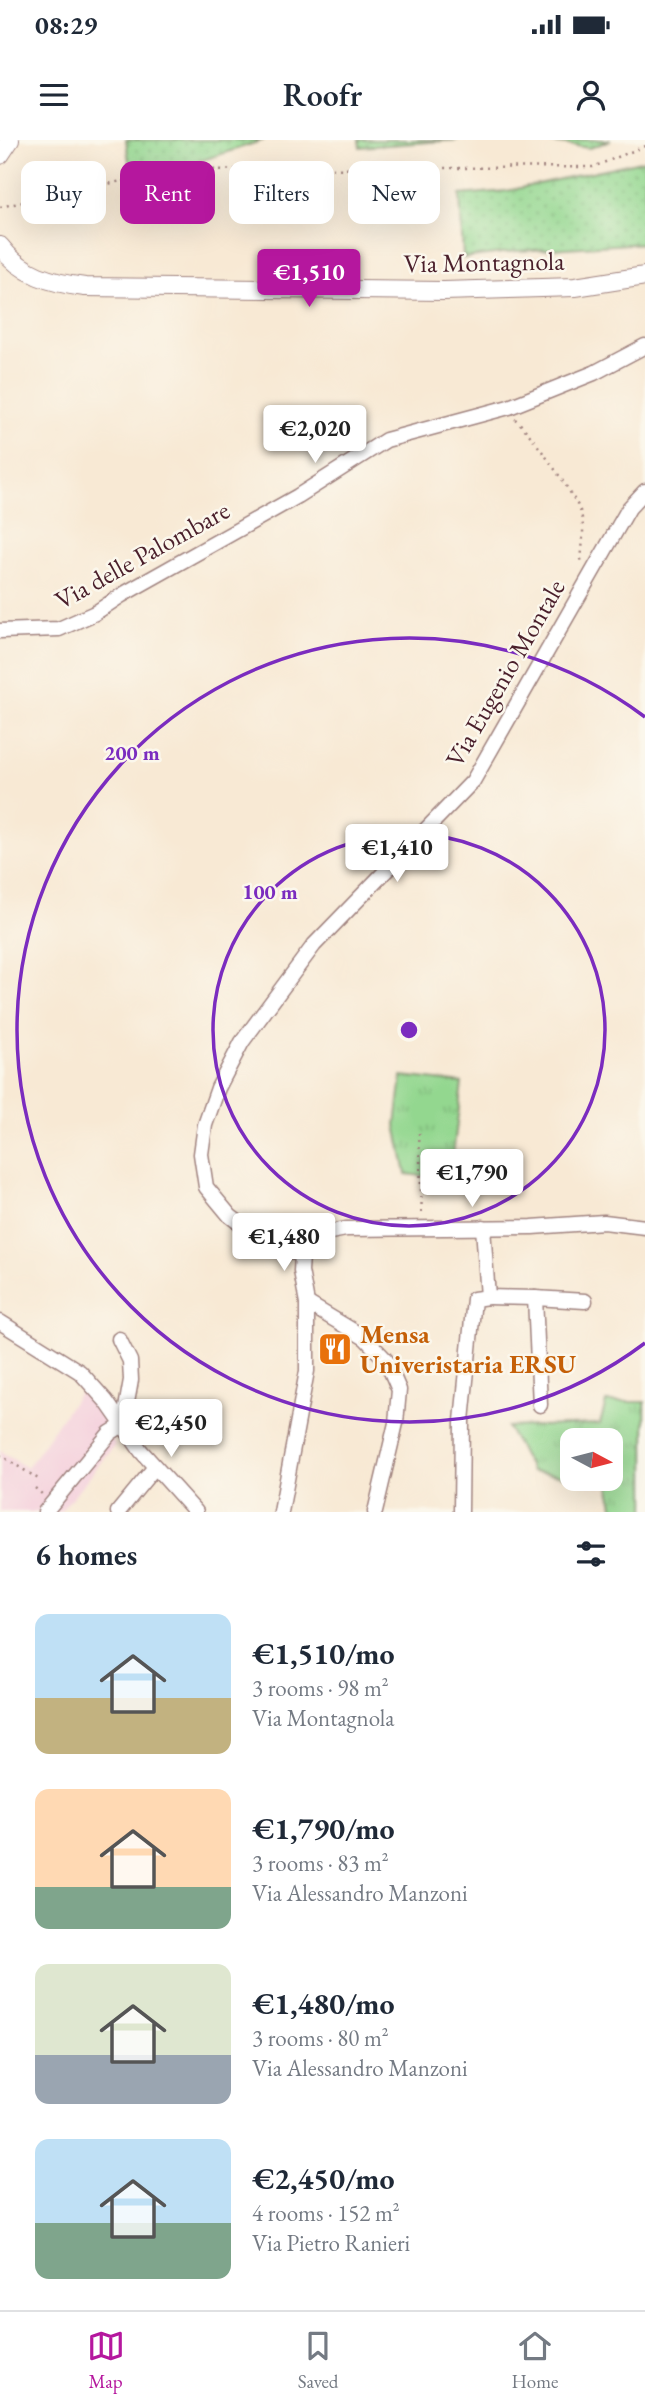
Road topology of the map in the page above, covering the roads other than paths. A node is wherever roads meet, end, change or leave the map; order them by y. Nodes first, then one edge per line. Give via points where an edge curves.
1 (10, 140) edge
2 (0, 155) edge
3 (0, 246) edge
4 (645, 276) edge
5 (645, 346) edge
6 (645, 491) edge
7 (0, 631) edge
8 (483, 1227) junction
9 (645, 1227) edge
10 (302, 1256) junction
11 (488, 1297) junction
12 (536, 1298) junction
13 (585, 1301) dead end
14 (307, 1303) junction
15 (0, 1322) edge
16 (119, 1339) dead end
17 (540, 1405) dead end
18 (118, 1427) junction
19 (155, 1467) junction
20 (46, 1512) edge
21 (118, 1512) edge
22 (196, 1512) edge
23 (281, 1512) edge
24 (375, 1512) edge
25 (461, 1512) edge

1 - 2 main road
3 - 4 main road, Via Montagnola via 31,273 53,283 85,287 444,291 575,286
5 - 7 street, Via delle Palombare via 594,373 509,407 386,440 298,496 95,613 59,629
6 - 10 street, Via Eugenio Montale via 629,508 472,781 314,945 242,1042 218,1088 201,1154 206,1187 230,1216 254,1234
8 - 9 street via 604,1222
8 - 10 street via 346,1229 312,1240
8 - 11 street
10 - 14 street
11 - 12 street
11 - 25 street via 474,1299 462,1422
12 - 13 street
12 - 17 street
14 - 23 street via 307,1371
14 - 24 street via 365,1338 386,1360 399,1390
15 - 18 street via 80,1372 106,1401
16 - 18 street via 130,1361 131,1380
18 - 19 street
18 - 20 street
19 - 21 street
19 - 22 street

